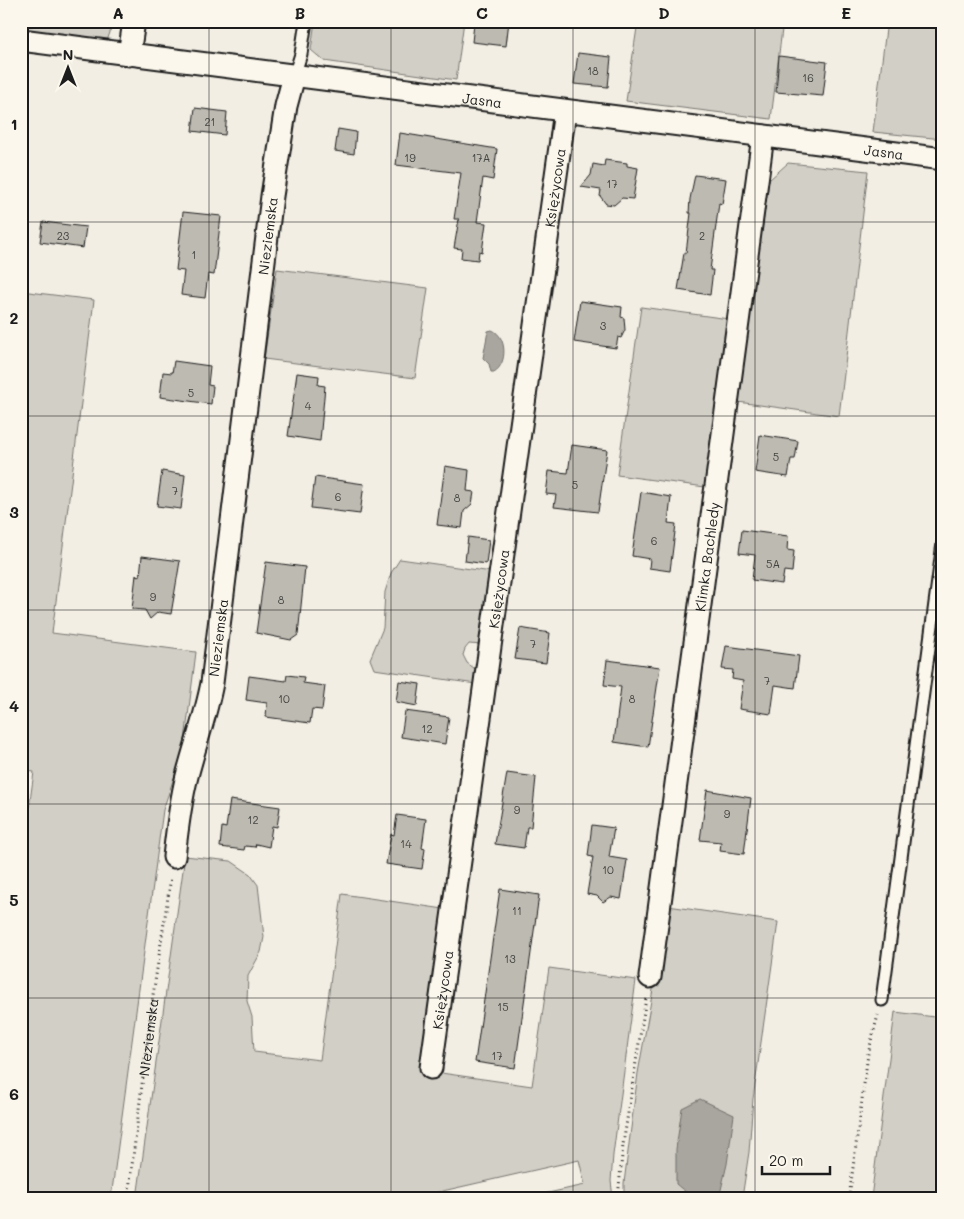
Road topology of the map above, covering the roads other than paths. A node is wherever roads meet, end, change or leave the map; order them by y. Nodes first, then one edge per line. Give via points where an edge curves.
1 (134, 21) edge
2 (306, 21) edge
3 (21, 40) edge
4 (129, 55) junction
5 (294, 76) junction
6 (565, 111) junction
7 (763, 136) junction
8 (943, 159) edge
9 (943, 543) edge
10 (174, 857) road end
11 (650, 977) road end
12 (882, 1000) road end
13 (431, 1068) dead end

1 - 4 street
2 - 5 lane
3 - 4 street, Jasna
4 - 5 street, Jasna
5 - 6 street, Jasna
5 - 10 street, Nieziemska via 272,196 212,683 185,785
6 - 7 street, Jasna
6 - 13 street, Księżycowa
7 - 8 street, Jasna
7 - 11 street, Klimka Bachledy
9 - 12 lane

